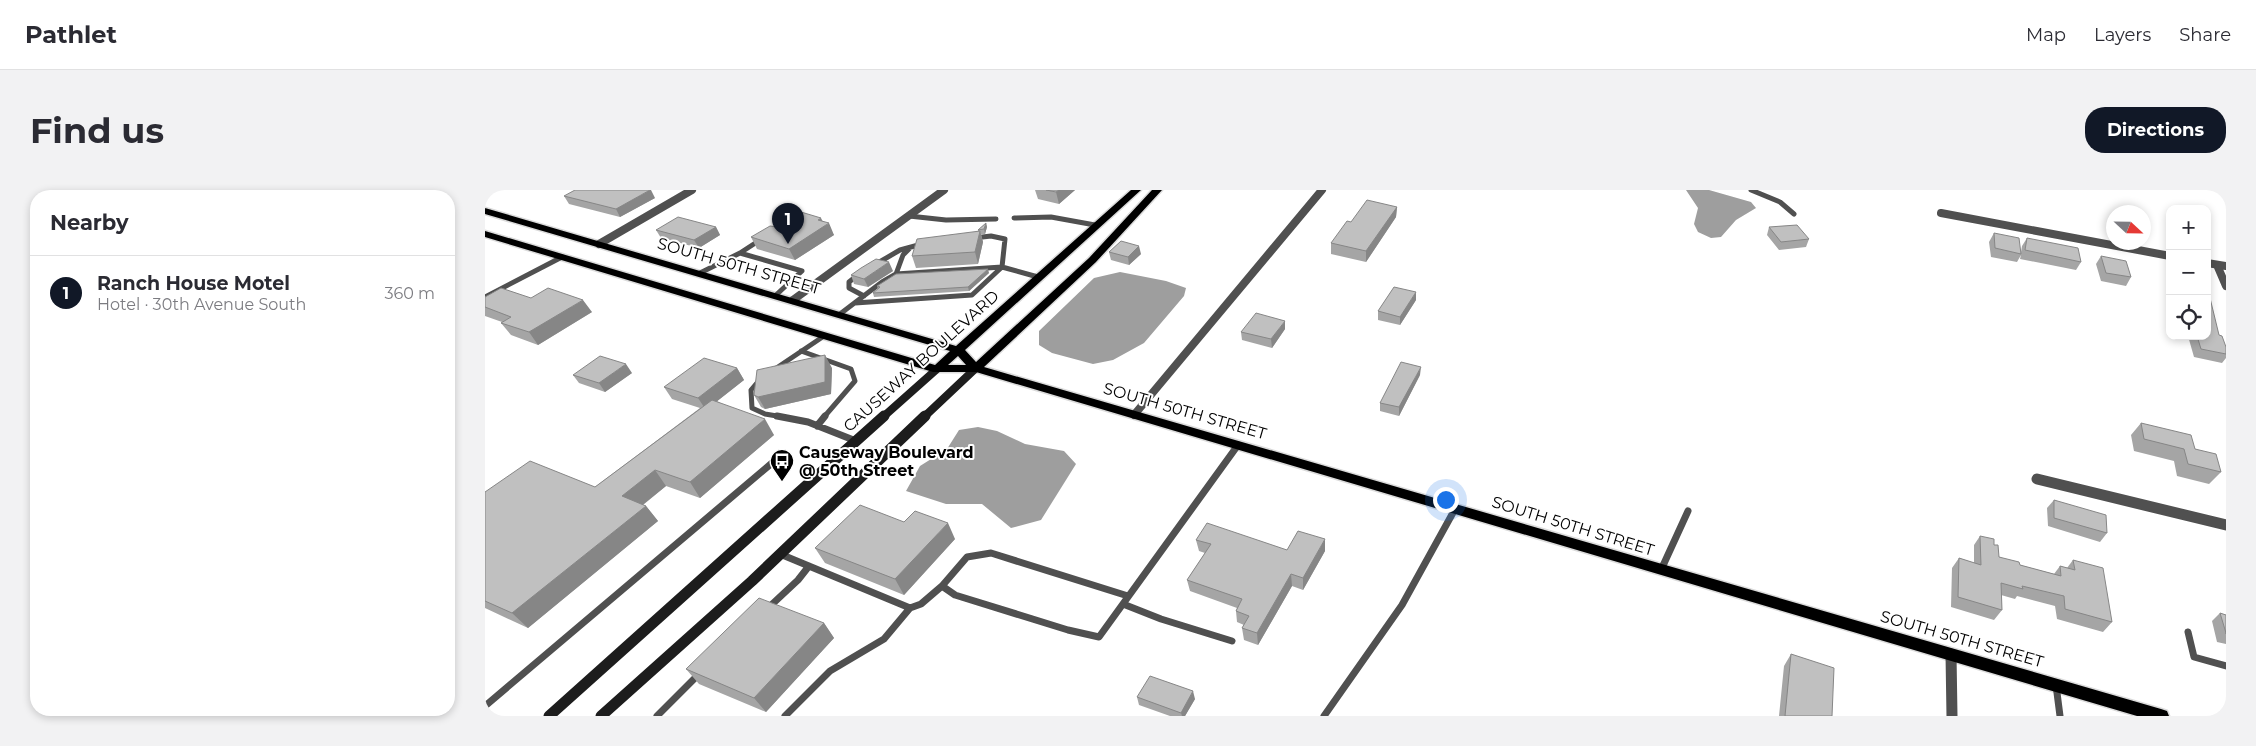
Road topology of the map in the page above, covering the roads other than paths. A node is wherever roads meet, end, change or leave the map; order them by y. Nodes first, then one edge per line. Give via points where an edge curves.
1 (692, 190) edge
2 (945, 190) edge
3 (1136, 190) edge
4 (1157, 190) edge
5 (1322, 190) edge
6 (1751, 190) edge
7 (485, 211) edge
8 (1941, 213) dead end
9 (1794, 214) dead end
10 (909, 216) junction
11 (996, 218) dead end
12 (1015, 218) dead end
13 (1095, 225) junction
14 (485, 234) edge
15 (769, 235) edge
16 (963, 239) edge
17 (925, 243) edge
18 (599, 244) junction
19 (911, 246) junction
20 (740, 253) junction
21 (2166, 255) edge
22 (562, 257) junction
23 (2222, 266) edge
24 (1002, 267) junction
25 (869, 268) edge
26 (861, 272) edge
27 (700, 273) junction
28 (896, 274) junction
29 (1038, 277) junction
30 (2226, 286) edge
31 (776, 295) junction
32 (864, 296) junction
33 (485, 297) edge
34 (793, 300) junction
35 (855, 303) junction
36 (840, 314) junction
37 (823, 336) junction
38 (958, 350) junction
39 (801, 351) junction
40 (976, 368) junction
41 (937, 369) junction
42 (1134, 415) junction
43 (817, 426) junction
44 (856, 441) junction
45 (1238, 445) junction
46 (772, 463) dead end
47 (2037, 479) dead end
48 (1455, 509) junction
49 (1687, 511) dead end
50 (2226, 524) edge
51 (780, 554) junction
52 (809, 566) junction
53 (1661, 570) junction
54 (942, 586) junction
55 (1129, 596) junction
56 (1123, 604) junction
57 (910, 608) junction
58 (761, 614) edge
59 (2188, 632) dead end
60 (1232, 641) dead end
61 (1951, 654) junction
62 (2226, 666) edge
63 (705, 668) edge
64 (2056, 685) junction
65 (485, 706) edge
66 (2145, 714) edge
67 (1953, 715) edge
68 (549, 716) edge
69 (601, 716) edge
70 (657, 716) edge
71 (785, 716) edge
72 (1324, 716) edge
73 (2060, 716) edge
74 (2161, 716) edge

1 - 18 street
2 - 10 street
3 - 13 main road, CAUSEWAY BOULEVARD
4 - 40 main road via 1092,259
5 - 42 street
6 - 9 lane via 1780,202
7 - 18 main road, SOUTH 50TH STREET
8 - 21 street
10 - 11 lane via 946,220
10 - 34 street
12 - 13 lane via 1051,217
13 - 29 main road, CAUSEWAY BOULEVARD
14 - 22 main road, SOUTH 50TH STREET
15 - 20 lane
16 - 24 lane via 991,236 1005,239
17 - 19 lane
18 - 27 main road, SOUTH 50TH STREET
19 - 25 lane
19 - 28 lane via 903,255
20 - 27 lane
20 - 31 lane via 802,271
22 - 33 lane
22 - 37 main road, SOUTH 50TH STREET
23 - 30 street
24 - 28 lane
24 - 29 lane
24 - 35 lane via 972,295
26 - 32 lane via 849,282 849,288
27 - 31 main road, SOUTH 50TH STREET
28 - 32 lane
29 - 38 main road, CAUSEWAY BOULEVARD
31 - 34 main road, SOUTH 50TH STREET
32 - 35 lane
34 - 36 main road, SOUTH 50TH STREET
35 - 36 lane
36 - 38 main road, SOUTH 50TH STREET
37 - 39 lane
37 - 41 main road, SOUTH 50TH STREET
38 - 40 main road, SOUTH 50TH STREET
38 - 41 main road, CAUSEWAY BOULEVARD
39 - 43 lane via 851,369 855,381
39 - 43 lane via 751,386 749,394 752,408
40 - 41 main road, SOUTH 50TH STREET
40 - 42 main road, SOUTH 50TH STREET
40 - 51 main road
41 - 44 main road, CAUSEWAY BOULEVARD
42 - 45 main road, SOUTH 50TH STREET
43 - 44 lane
44 - 68 main road, CAUSEWAY BOULEVARD
45 - 48 main road, SOUTH 50TH STREET
45 - 55 lane
46 - 65 lane
47 - 50 street
48 - 53 main road, SOUTH 50TH STREET
48 - 72 lane via 1402,604
49 - 53 lane
51 - 52 lane
51 - 69 main road
52 - 57 lane
52 - 58 lane
53 - 61 main road, SOUTH 50TH STREET
54 - 55 lane via 967,557 991,553
54 - 56 lane via 955,595 1068,630 1099,636
54 - 57 lane via 921,604
55 - 56 lane
56 - 60 lane
57 - 71 lane via 884,639 830,671
59 - 62 lane via 2194,657
61 - 64 main road, SOUTH 50TH STREET
61 - 67 street
63 - 70 lane
64 - 66 main road, SOUTH 50TH STREET
64 - 73 lane
66 - 74 main road, SOUTH 50TH STREET

